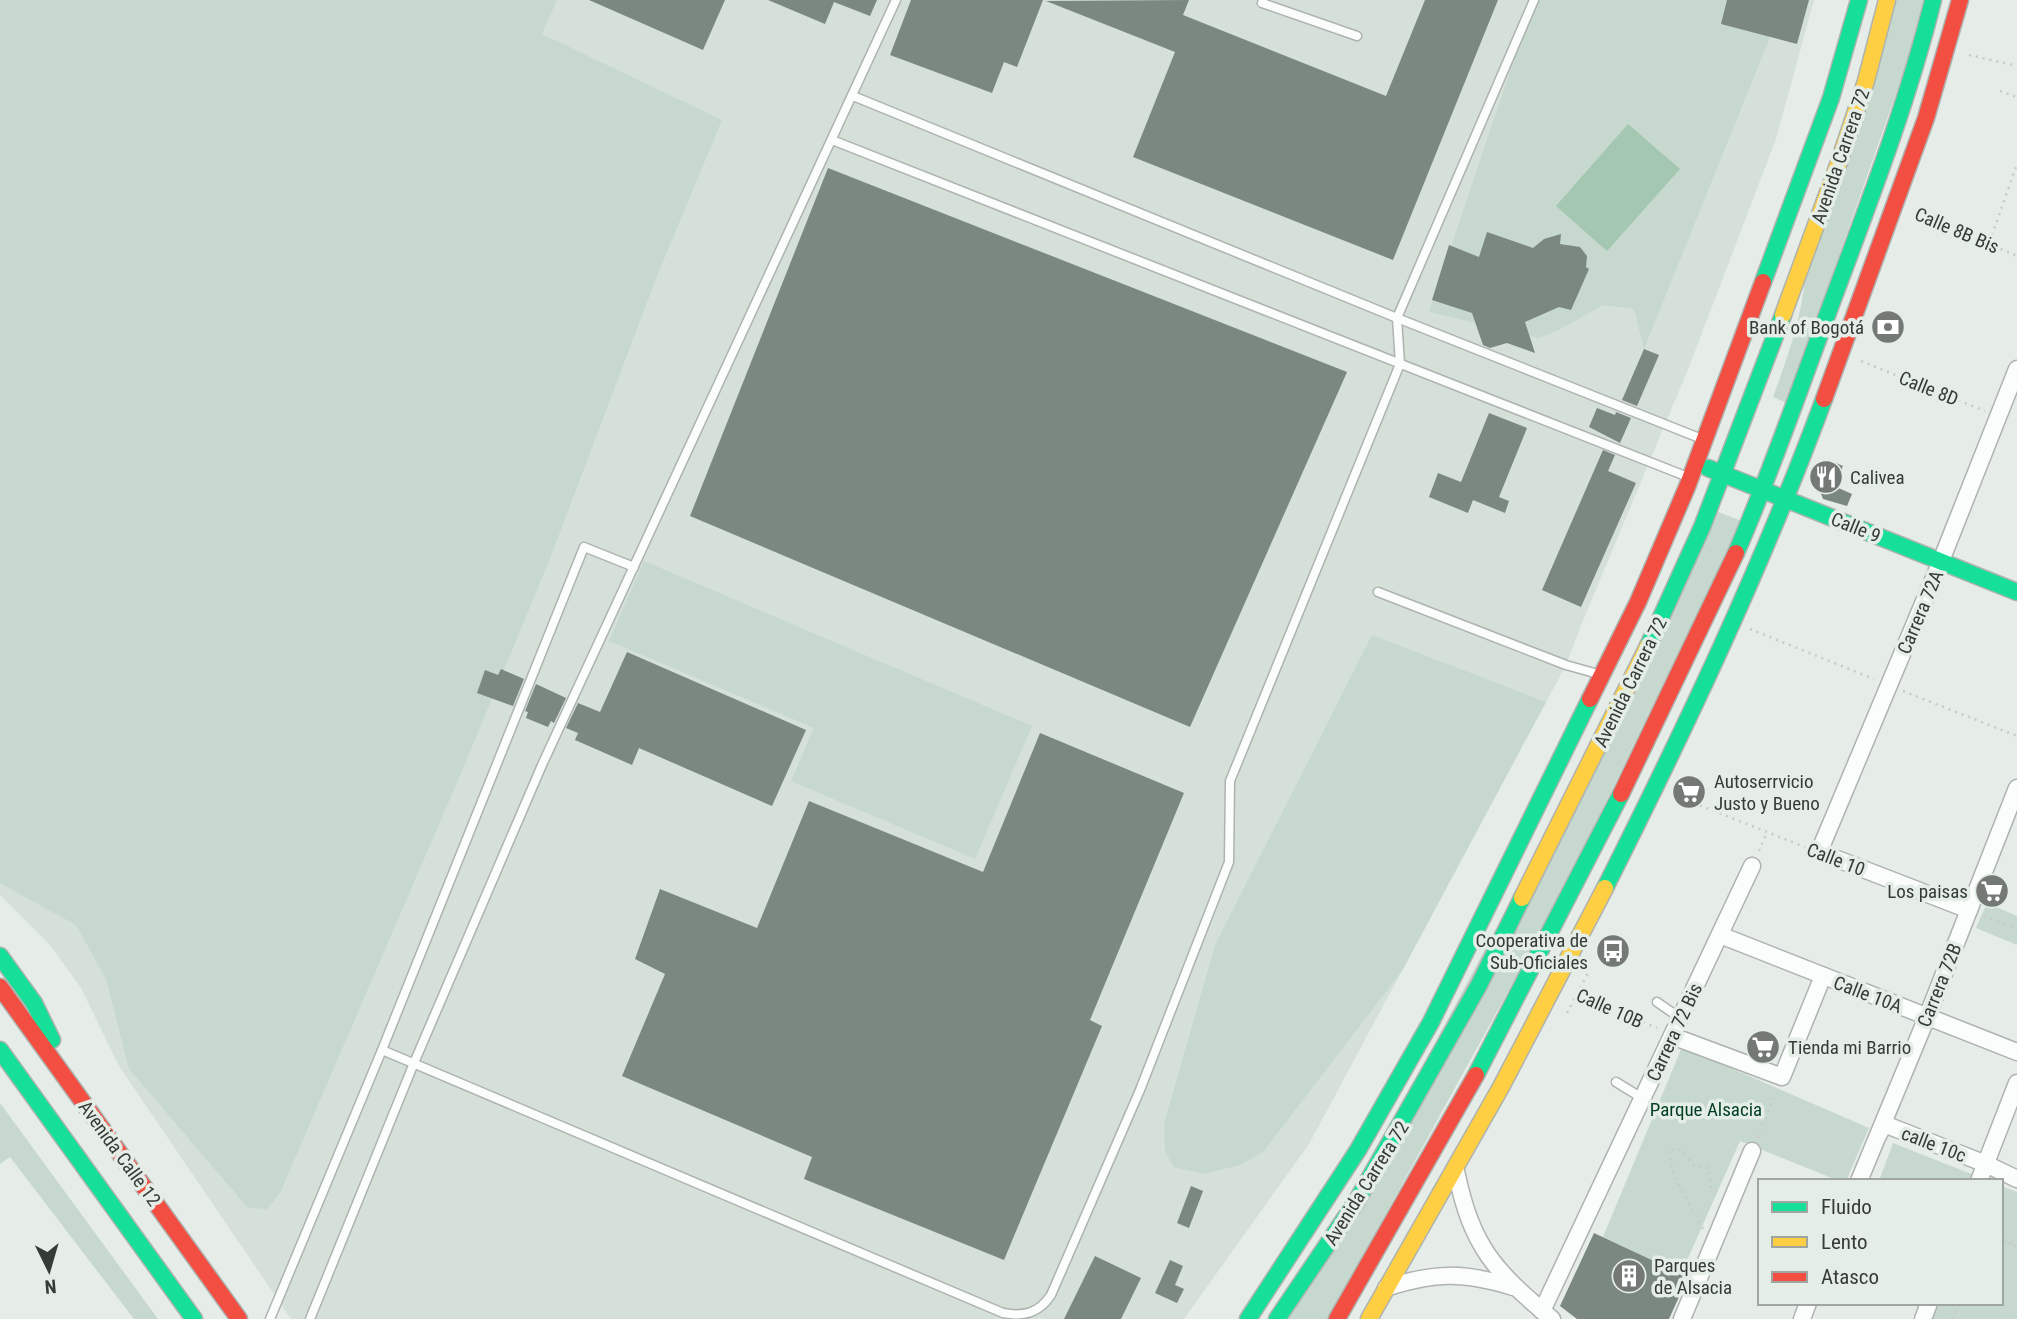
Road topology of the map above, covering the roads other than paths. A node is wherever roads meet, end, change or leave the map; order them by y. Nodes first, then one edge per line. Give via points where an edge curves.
1 (896, 0) edge
2 (1263, 0) edge
3 (1534, 0) edge
4 (1859, 0) edge
5 (1887, 0) edge
6 (1933, 0) edge
7 (1960, 0) edge
8 (1357, 36) dead end
9 (853, 96) junction
10 (832, 140) junction
11 (1397, 318) junction
12 (1400, 364) junction
13 (2017, 369) edge
14 (1704, 440) junction
15 (1693, 471) junction
16 (1723, 474) junction
17 (1763, 490) junction
18 (1785, 499) junction
19 (1941, 561) junction
20 (634, 567) junction
21 (1378, 592) dead end
22 (2017, 592) edge
23 (1604, 676) junction
24 (2017, 788) edge
25 (1819, 852) joint
26 (1752, 866) road end
27 (1969, 909) junction
28 (1592, 911) junction
29 (1720, 935) junction
30 (1548, 942) junction
31 (0, 956) edge
32 (1823, 976) junction
33 (0, 987) edge
34 (1657, 1002) dead end
35 (1927, 1017) junction
36 (1680, 1018) junction
37 (1672, 1036) junction
38 (0, 1050) edge
39 (382, 1050) junction
40 (2017, 1052) edge
41 (414, 1063) junction
42 (1616, 1082) dead end
43 (2017, 1083) edge
44 (1388, 1098) junction
45 (1642, 1098) junction
46 (83, 1102) junction
47 (1884, 1124) junction
48 (1752, 1151) road end
49 (1385, 1154) junction
50 (1986, 1164) junction
51 (1455, 1169) junction
52 (1860, 1179) edge
53 (1980, 1179) edge
54 (2017, 1179) edge
55 (1515, 1287) junction
56 (1386, 1288) junction
57 (1547, 1315) edge
58 (194, 1319) edge
59 (239, 1319) edge
60 (270, 1319) edge
61 (310, 1319) edge
62 (1248, 1319) edge
63 (1277, 1319) edge
64 (1337, 1319) edge
65 (1369, 1319) edge
66 (1682, 1319) edge

1 - 9 lane
2 - 8 lane
3 - 11 lane
4 - 14 main road, Avenida Carrera 72 via 1822,124
5 - 16 main road, Avenida Carrera 72 via 1838,165
6 - 17 main road via 1889,150
7 - 18 main road via 1927,119
9 - 10 lane
9 - 11 lane
10 - 12 lane
10 - 20 lane
11 - 12 lane
11 - 14 lane
12 - 15 lane
12 - 41 lane via 1230,782 1229,862 1140,1090 1051,1295 1037,1310 1003,1313
13 - 19 street, Carrera 72A
14 - 15 main road, Avenida Carrera 72
15 - 16 main road, Calle 9
15 - 23 main road, Avenida Carrera 72
16 - 17 main road, Calle 9
16 - 49 main road, Avenida Carrera 72 via 1642,661 1479,985
17 - 18 main road, Calle 9
17 - 30 main road via 1673,690
18 - 19 main road, Calle 9
18 - 28 main road via 1655,787
19 - 22 main road, Calle 9
19 - 25 street, Carrera 72A
20 - 39 lane via 584,547
20 - 41 lane via 542,765
21 - 23 lane
23 - 44 main road, Avenida Carrera 72
24 - 27 street, Carrera 72B
25 - 27 street, Calle 10
26 - 29 street, Carrera 72 Bis
27 - 35 street, Carrera 72B
28 - 30 main road
28 - 51 main road
29 - 32 street, Calle 10A
29 - 36 street, Carrera 72 Bis
30 - 64 main road via 1474,1082
31 - 46 main road via 34,1003
32 - 35 street, Calle 10A
32 - 37 street via 1782,1077
33 - 46 main road, Avenida Calle 12
34 - 36 lane
35 - 40 street, Calle 10A
35 - 47 street, Carrera 72B
36 - 37 street, Carrera 72 Bis
37 - 45 street, Carrera 72 Bis
38 - 58 main road, Avenida Calle 12
39 - 41 lane
39 - 60 lane
41 - 61 lane
42 - 45 lane
43 - 50 street
44 - 49 main road
44 - 62 main road, Avenida Carrera 72
45 - 57 street, Carrera 72 Bis
46 - 59 main road, Avenida Calle 12
47 - 50 street, calle 10c
47 - 52 street, calle 10c
48 - 66 street
49 - 63 main road, Avenida Carrera 72
50 - 53 street, calle 10c
50 - 54 street
51 - 55 street via 1478,1241
51 - 56 main road
55 - 56 street via 1452,1275
55 - 57 street
56 - 65 main road

